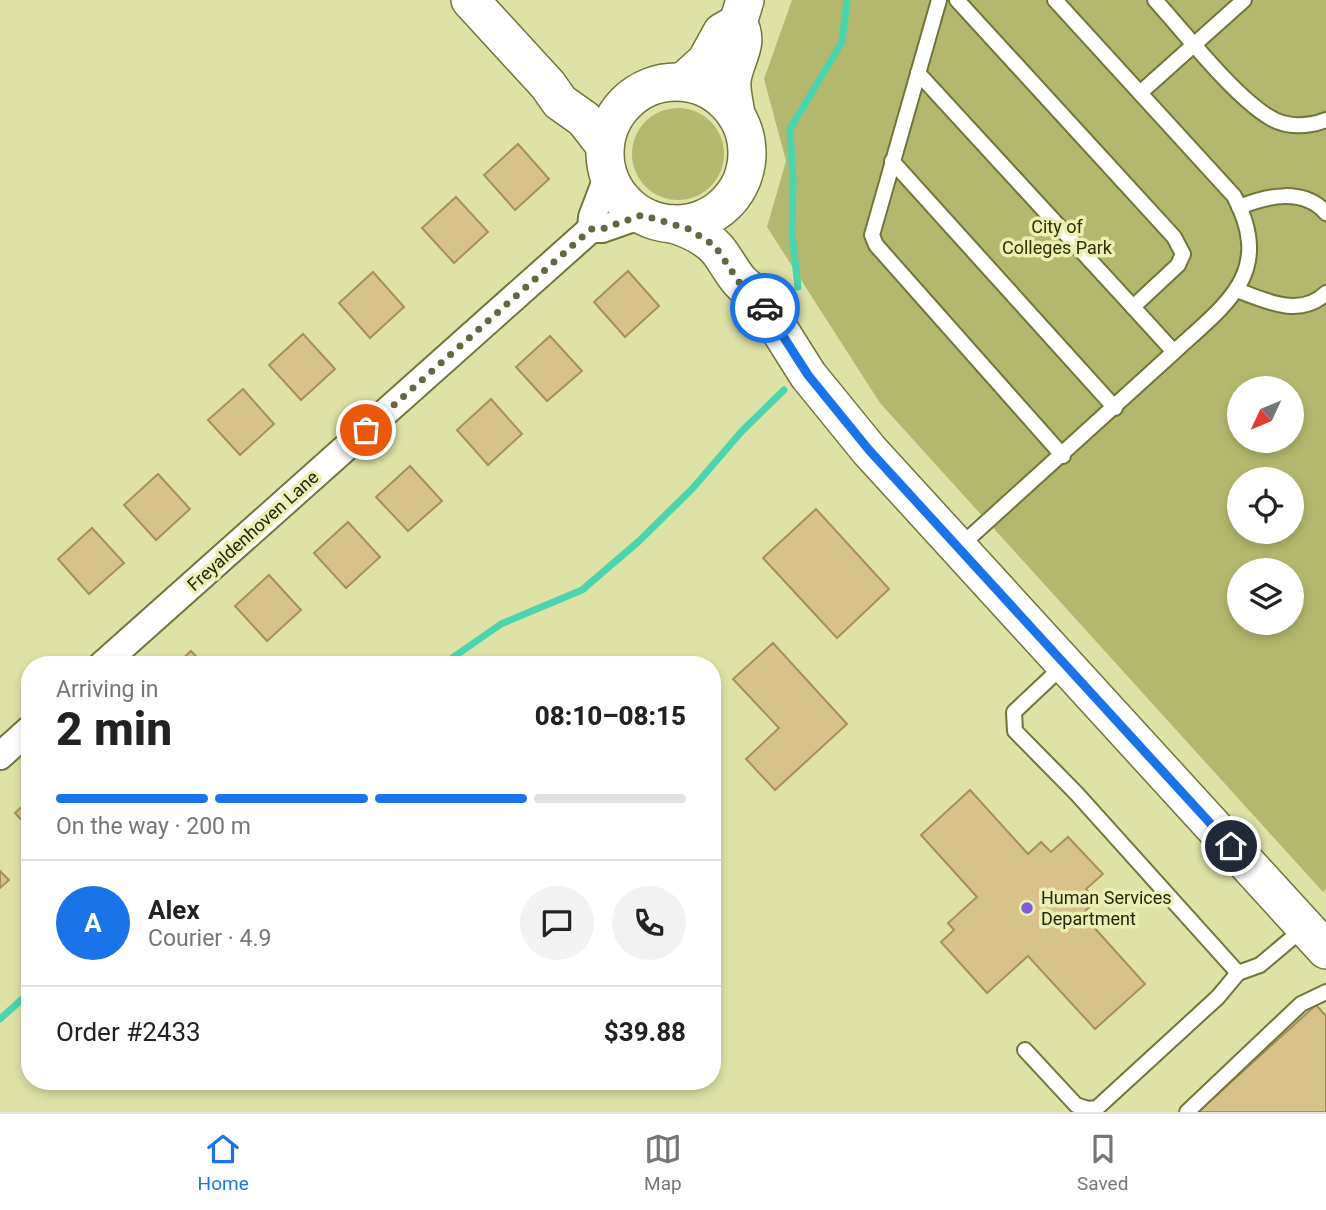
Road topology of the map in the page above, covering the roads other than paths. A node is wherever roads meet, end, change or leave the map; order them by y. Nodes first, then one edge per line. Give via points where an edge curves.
1 (470, 0) edge
2 (939, 0) edge
3 (957, 0) edge
4 (1055, 0) edge
5 (1155, 0) edge
6 (1244, 0) edge
7 (741, 11) edge
8 (1196, 44) junction
9 (918, 73) junction
10 (683, 82) junction
11 (548, 85) junction
12 (1140, 93) junction
13 (626, 102) junction
14 (736, 115) junction
15 (1326, 120) edge
16 (607, 161) junction
17 (892, 161) junction
18 (731, 197) junction
19 (1239, 206) junction
20 (1326, 213) edge
21 (658, 220) junction
22 (591, 229) junction
23 (1237, 290) junction
24 (1326, 293) edge
25 (757, 294) junction
26 (1133, 307) junction
27 (1174, 352) junction
28 (1115, 408) junction
29 (1063, 456) junction
30 (958, 548) junction
31 (112, 656) edge
32 (1065, 664) junction
33 (21, 737) edge
34 (0, 755) edge
35 (1315, 938) edge
36 (1238, 973) junction
37 (1326, 992) edge
38 (1026, 1049) dead end
39 (1187, 1112) edge

1 - 11 street
2 - 9 lane
3 - 26 lane via 1181,247 1178,265
4 - 12 lane
5 - 8 lane
6 - 8 lane
7 - 10 street via 722,32 706,61
7 - 14 street via 745,34 732,83
8 - 12 lane
8 - 15 lane via 1249,102 1271,118 1293,125
9 - 17 lane
9 - 26 lane
10 - 13 street via 647,88
10 - 14 street via 719,96
11 - 13 street via 570,85 596,97
11 - 16 street via 560,102 584,119
12 - 19 lane
13 - 16 street via 611,122
14 - 18 street via 745,138 746,163
16 - 21 street via 621,198
16 - 22 street
17 - 28 lane
17 - 29 lane via 872,235 876,245
18 - 21 street via 699,220
18 - 25 street via 737,234 761,282
19 - 20 lane via 1281,195 1305,200
19 - 23 lane via 1248,244 1245,279
21 - 22 street, Freyaldenhoven Lane
21 - 25 street via 689,229 715,246 743,288
22 - 31 street, Freyaldenhoven Lane
23 - 24 lane via 1272,304 1296,307
23 - 27 lane
25 - 30 street via 808,375
26 - 27 lane
27 - 28 lane
28 - 29 lane
29 - 30 lane
30 - 32 street
32 - 35 street
32 - 36 lane via 1014,712 1016,732
33 - 34 street
35 - 36 lane
36 - 38 lane via 1218,997 1097,1108 1076,1105
37 - 39 lane via 1301,1004

